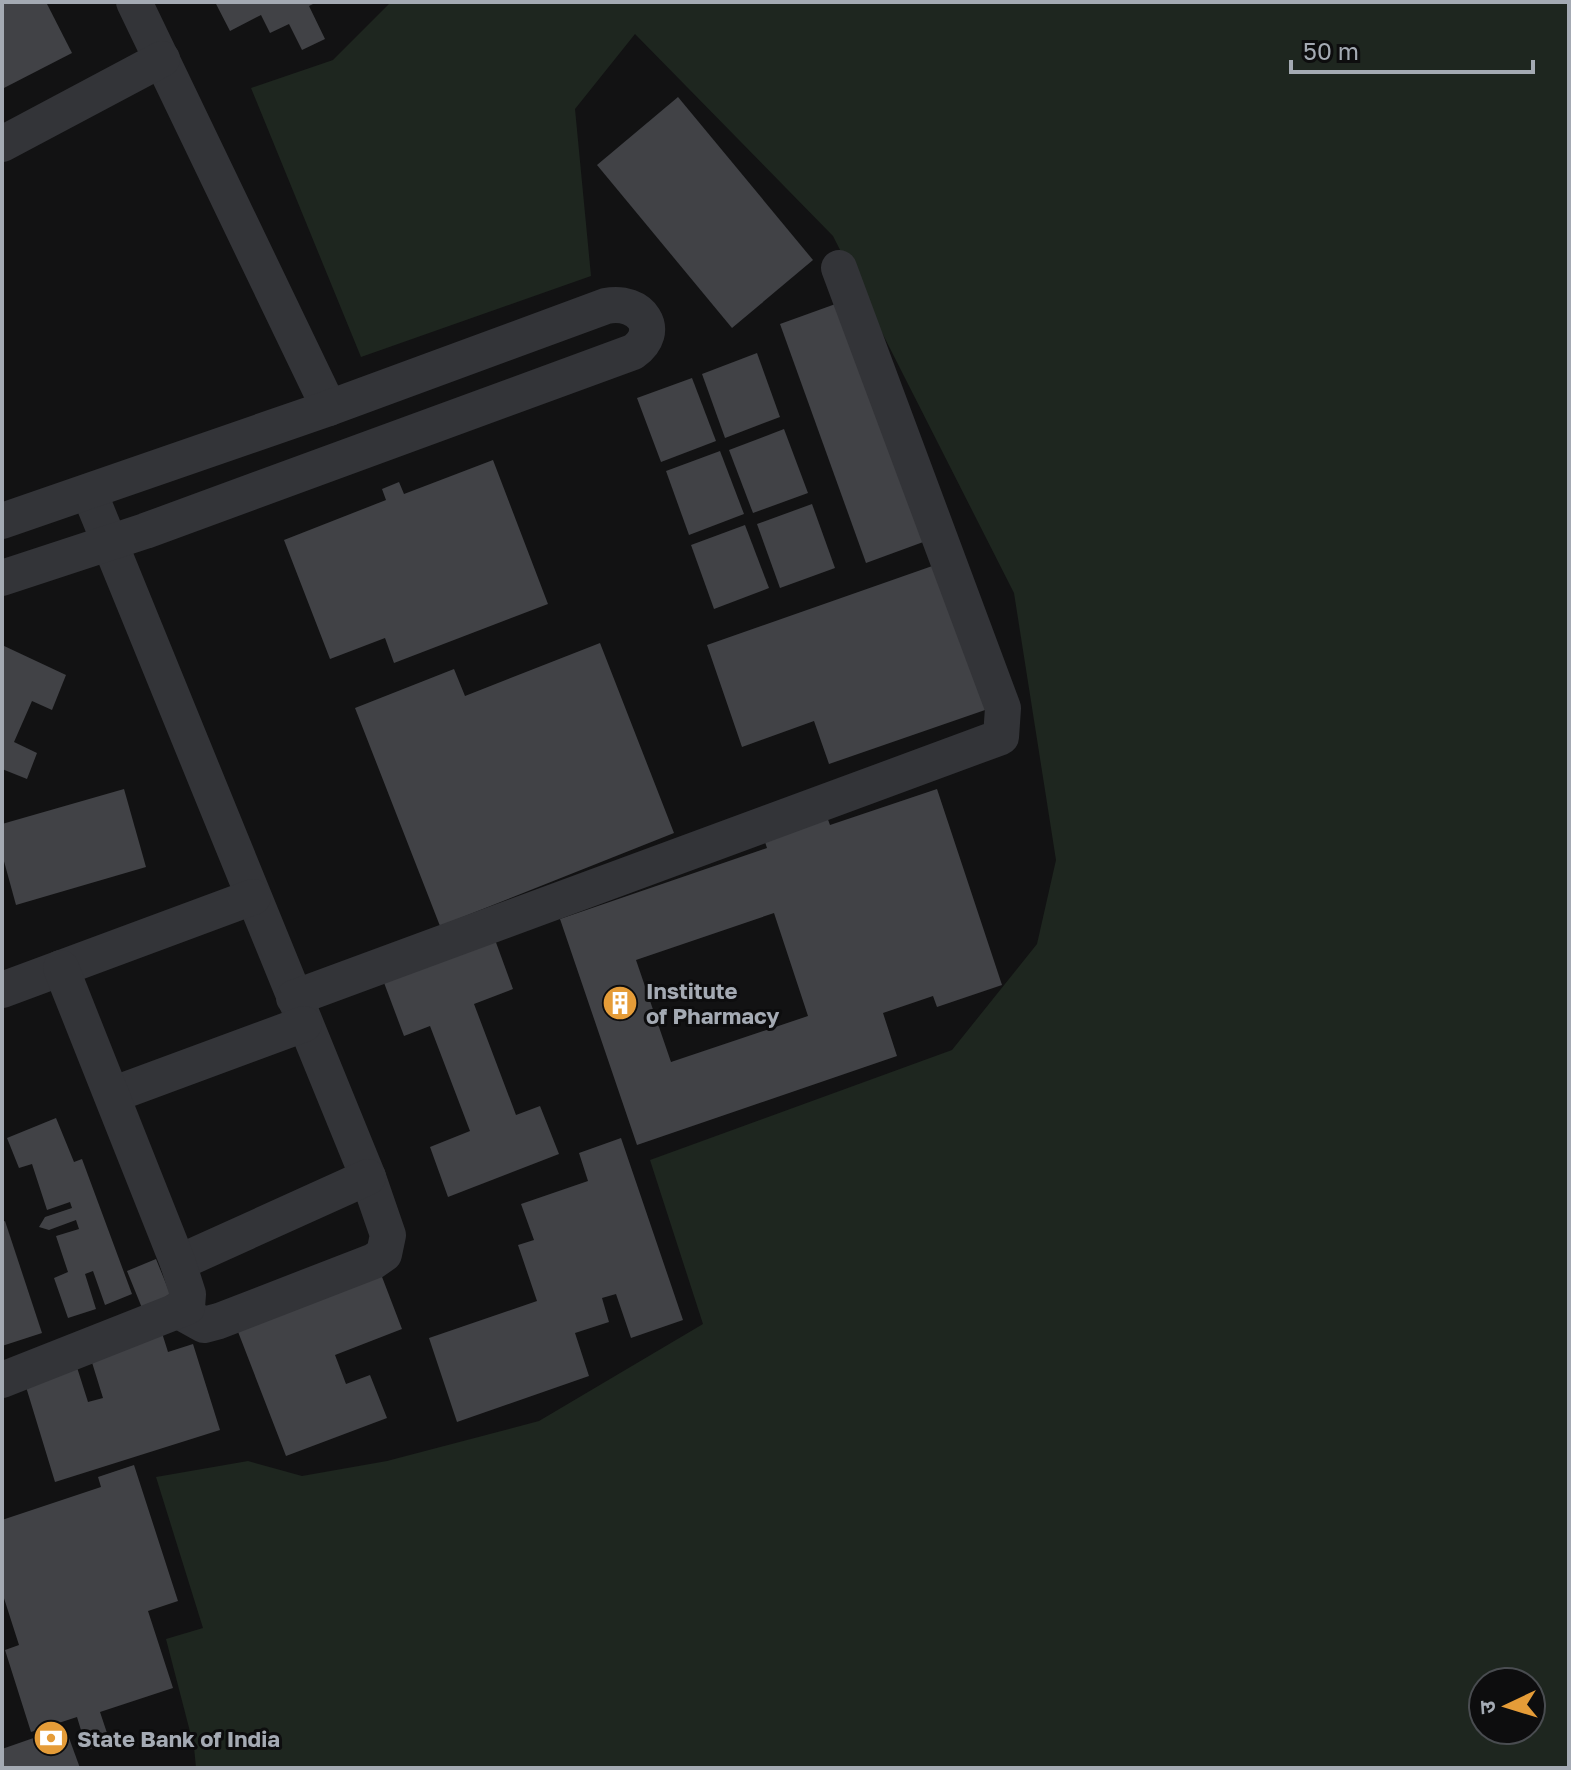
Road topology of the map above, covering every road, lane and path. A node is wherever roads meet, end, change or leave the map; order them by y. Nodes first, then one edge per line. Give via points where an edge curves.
1 (134, 2) edge
2 (162, 59) junction
3 (2, 144) edge
4 (839, 268) dead end
5 (329, 408) junction
6 (89, 492) junction
7 (2, 521) edge
8 (110, 543) junction
9 (2, 578) edge
10 (253, 897) junction
11 (61, 968) junction
12 (2, 990) edge
13 (299, 1011) junction
14 (112, 1095) junction
15 (368, 1177) junction
16 (178, 1263) junction
17 (177, 1310) junction
18 (2, 1380) edge

1 - 2 street
2 - 3 street
2 - 5 street
4 - 13 street via 1003,708 1001,737
5 - 6 street
5 - 8 street via 606,306 628,305 645,321 643,345 633,352
6 - 7 street
6 - 8 street
8 - 9 street
8 - 10 street
10 - 11 street
10 - 13 street
11 - 12 street
11 - 14 street
13 - 14 street
13 - 15 street
14 - 16 street
15 - 16 street
15 - 17 street via 388,1235 384,1254 374,1261 204,1325
16 - 17 street via 188,1294 187,1307
17 - 18 street

